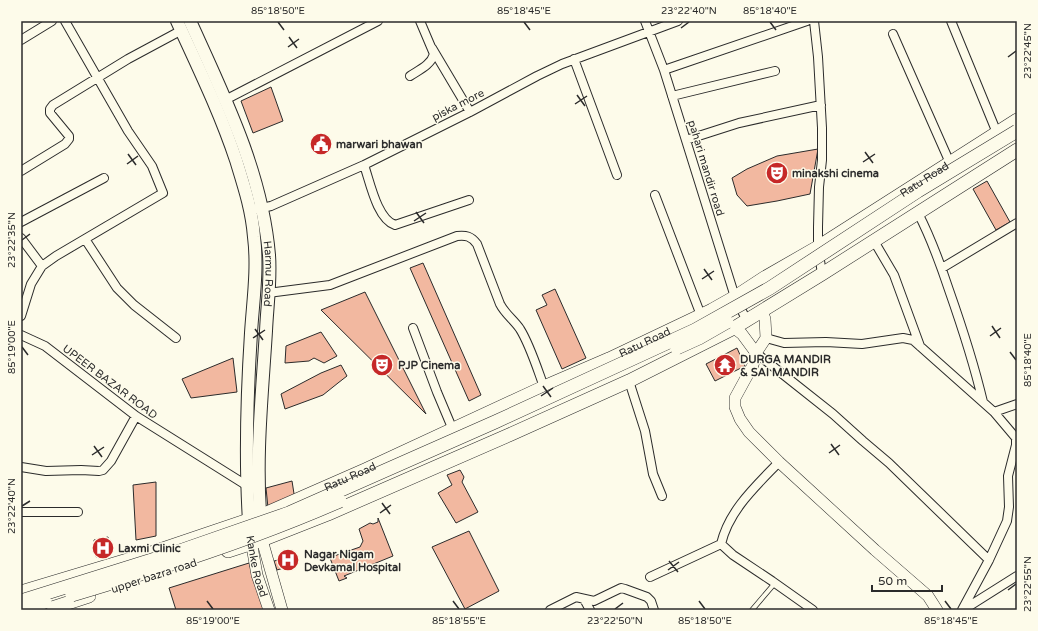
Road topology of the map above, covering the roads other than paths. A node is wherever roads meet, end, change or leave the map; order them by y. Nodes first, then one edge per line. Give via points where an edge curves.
1 (52, 21) edge
2 (64, 21) edge
3 (378, 21) edge
4 (420, 21) edge
5 (645, 21) edge
6 (678, 21) edge
7 (807, 21) edge
8 (814, 21) edge
9 (951, 21) edge
10 (188, 24) edge
11 (650, 32) junction
12 (892, 34) dead end
13 (21, 40) edge
14 (432, 48) junction
15 (574, 60) junction
16 (664, 70) junction
17 (775, 71) dead end
18 (410, 76) dead end
19 (97, 79) junction
20 (672, 96) junction
21 (225, 100) junction
22 (821, 105) junction
23 (470, 112) junction
24 (1017, 120) edge
25 (1017, 132) edge
26 (997, 133) junction
27 (686, 140) junction
28 (1017, 142) edge
29 (1017, 150) edge
30 (950, 163) junction
31 (364, 165) junction
32 (21, 171) edge
33 (617, 176) dead end
34 (104, 178) dead end
35 (655, 195) dead end
36 (469, 200) dead end
37 (262, 208) junction
38 (250, 211) junction
39 (918, 213) junction
40 (21, 222) edge
41 (1017, 223) edge
42 (21, 238) edge
43 (85, 239) junction
44 (874, 241) junction
45 (818, 247) junction
46 (42, 266) junction
47 (942, 268) junction
48 (822, 274) junction
49 (268, 293) junction
50 (735, 297) junction
51 (762, 311) junction
52 (700, 315) junction
53 (21, 316) edge
54 (747, 321) junction
55 (413, 328) dead end
56 (734, 328) junction
57 (21, 335) edge
58 (176, 338) dead end
59 (713, 338) junction
60 (766, 338) junction
61 (920, 346) junction
62 (756, 353) junction
63 (629, 381) junction
64 (544, 387) junction
65 (983, 403) junction
66 (1017, 404) edge
67 (994, 412) junction
68 (136, 416) junction
69 (453, 430) junction
70 (1017, 438) edge
71 (779, 462) junction
72 (21, 468) edge
73 (246, 486) junction
74 (662, 496) dead end
75 (21, 512) edge
76 (78, 512) dead end
77 (254, 518) junction
78 (256, 542) junction
79 (721, 544) junction
80 (989, 560) junction
81 (650, 576) dead end
82 (1017, 576) edge
83 (775, 583) junction
84 (21, 592) edge
85 (584, 599) junction
86 (21, 601) edge
87 (22, 610) edge
88 (46, 610) edge
89 (269, 610) edge
90 (282, 610) edge
91 (550, 610) edge
92 (590, 610) edge
93 (654, 610) edge
94 (752, 610) edge
95 (812, 610) edge
96 (937, 610) edge
97 (962, 610) edge

1 - 13 street
2 - 19 street
3 - 21 street
4 - 14 street
5 - 11 street, pahari mandir road
6 - 11 street, piska more
7 - 16 street
8 - 22 street
9 - 26 street
10 - 19 street
10 - 21 main road, Harmu Road
10 - 38 main road, Harmu Road via 244,185
11 - 15 street, piska more
11 - 16 street, pahari mandir road
12 - 30 street
14 - 18 street via 432,59
14 - 23 street
15 - 23 street, piska more via 536,76
15 - 33 street
16 - 20 street, pahari mandir road
17 - 20 street
19 - 32 street via 50,109 52,117 69,136 68,142
19 - 43 street via 152,166 163,193
20 - 27 street, pahari mandir road
21 - 37 main road, Harmu Road via 242,140
22 - 27 street via 739,123
22 - 45 street via 822,160 818,187
23 - 31 street, piska more
24 - 26 main road, Ratu Road
25 - 86 main road, bridge via 918,191 770,288 695,330 289,513 171,554
26 - 30 main road, Ratu Road
27 - 50 street, pahari mandir road
28 - 87 main road, bridge via 922,199 775,295 692,341 292,522 180,562
29 - 39 main road
30 - 45 main road, Ratu Road
31 - 36 street via 382,215 389,223 395,225
31 - 37 street, piska more
34 - 40 street
35 - 52 street
37 - 38 street, piska more
37 - 49 main road, Harmu Road via 269,256
38 - 73 main road, Harmu Road via 254,237 255,281
39 - 44 main road
39 - 47 street
41 - 47 street
42 - 46 street
43 - 46 street
43 - 58 street via 117,288
44 - 48 main road
44 - 61 street via 894,275
45 - 48 street
45 - 50 main road, Ratu Road
46 - 53 street via 31,284
47 - 65 street via 966,337
48 - 51 main road
49 - 64 street via 330,286 456,236 465,235 477,244 500,304 524,336
49 - 77 main road, Harmu Road
50 - 52 main road, Ratu Road
50 - 54 street, pahari mandir road
51 - 54 main road
51 - 60 street
52 - 59 street
52 - 64 main road, Ratu Road
54 - 56 main road
55 - 69 street
56 - 59 main road
56 - 62 street via 742,334
57 - 68 street, UPEER BAZAR ROAD via 44,346
59 - 63 main road
60 - 61 street via 784,343 862,344 903,338 913,340
60 - 62 street
61 - 65 street
62 - 71 street via 753,365 735,398 735,407 749,432
62 - 80 street via 833,414 889,463
63 - 74 street via 645,431 653,474
63 - 78 main road via 328,514
64 - 69 main road, Ratu Road
65 - 67 street
66 - 67 street
67 - 70 street
68 - 72 street via 111,461 103,470 46,471
68 - 73 street, UPEER BAZAR ROAD
69 - 77 main road, Ratu Road
70 - 80 street via 1008,476 1007,521
71 - 79 street via 732,515
71 - 96 street via 928,596
73 - 77 main road, Harmu Road
75 - 76 street
77 - 78 main road, Harmu Road
77 - 84 main road via 154,552
78 - 88 main road, upper bazra road
78 - 89 street, Kanke Road via 257,575
78 - 90 street, Kanke Road
79 - 81 street
79 - 83 street
80 - 97 street
82 - 97 street
83 - 94 lane
83 - 95 street
85 - 91 street via 568,600
85 - 92 street
85 - 93 street via 594,601 620,588 647,596

